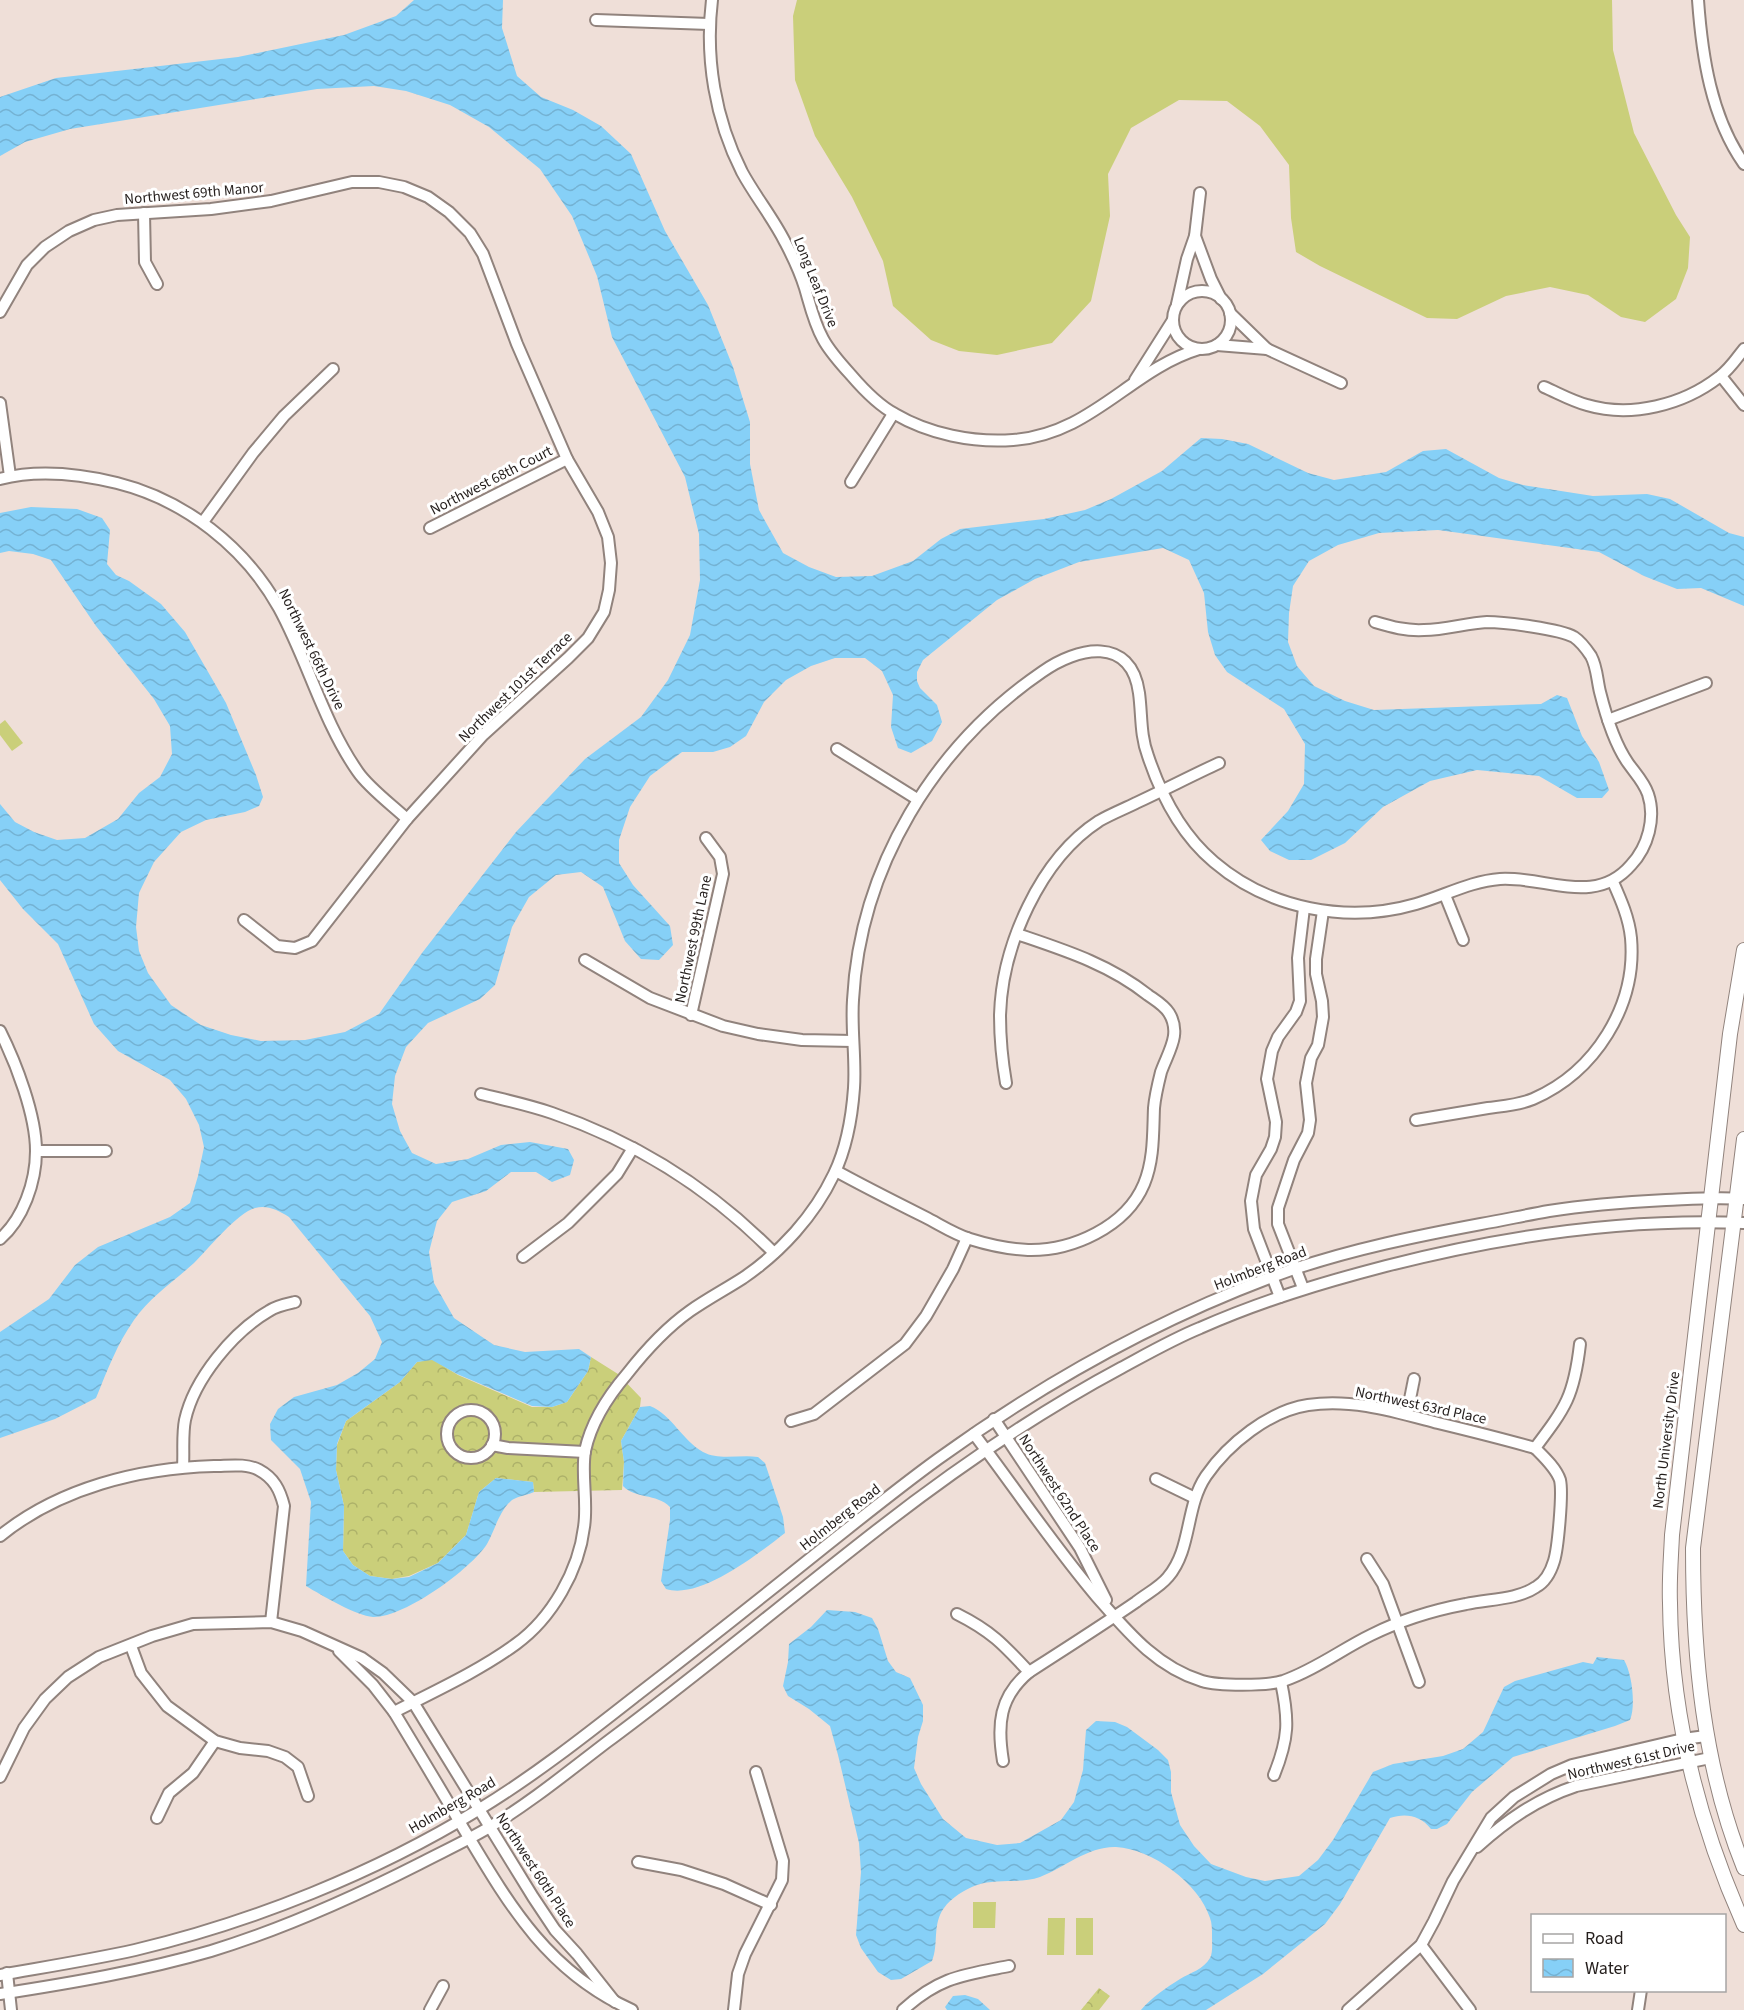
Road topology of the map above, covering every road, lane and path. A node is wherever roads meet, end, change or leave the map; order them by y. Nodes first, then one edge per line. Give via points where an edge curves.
1 (712, 0) edge
2 (1698, 0) edge
3 (596, 20) dead end
4 (709, 24) junction
5 (1744, 164) edge
6 (1200, 193) dead end
7 (428, 197) joint
8 (144, 213) junction
9 (1195, 236) junction
10 (157, 284) dead end
11 (1221, 299) junction
12 (1177, 306) junction
13 (0, 312) edge
14 (1230, 313) junction
15 (1173, 320) junction
16 (1217, 345) junction
17 (1199, 349) junction
18 (1267, 349) junction
19 (1744, 349) edge
20 (333, 369) dead end
21 (1721, 376) junction
22 (1341, 383) dead end
23 (1132, 385) junction
24 (1544, 387) dead end
25 (0, 403) edge
26 (1744, 405) edge
27 (893, 414) junction
28 (567, 459) junction
29 (5, 477) edge
30 (851, 482) dead end
31 (203, 522) junction
32 (430, 528) dead end
33 (1375, 622) dead end
34 (1706, 683) dead end
35 (1608, 720) junction
36 (837, 749) dead end
37 (1219, 763) dead end
38 (1161, 790) junction
39 (917, 799) junction
40 (407, 819) junction
41 (706, 838) dead end
42 (1613, 882) junction
43 (1445, 895) junction
44 (1304, 908) junction
45 (1323, 911) junction
46 (244, 920) dead end
47 (1017, 934) junction
48 (1463, 940) dead end
49 (1744, 950) edge
50 (585, 960) dead end
51 (691, 1015) junction
52 (0, 1031) edge
53 (852, 1041) junction
54 (1006, 1083) dead end
55 (481, 1094) dead end
56 (1416, 1120) dead end
57 (1744, 1139) edge
58 (633, 1148) junction
59 (36, 1151) junction
60 (106, 1151) dead end
61 (836, 1171) junction
62 (1711, 1198) junction
63 (1740, 1199) edge
64 (1739, 1223) edge
65 (1707, 1224) junction
66 (967, 1238) junction
67 (0, 1239) edge
68 (774, 1253) junction
69 (523, 1257) dead end
70 (1295, 1269) junction
71 (1273, 1277) junction
72 (1303, 1288) junction
73 (1280, 1297) junction
74 (295, 1302) dead end
75 (1580, 1344) dead end
76 (1414, 1379) dead end
77 (1407, 1414) junction
78 (994, 1419) junction
79 (791, 1421) dead end
80 (974, 1434) junction
81 (1006, 1436) junction
82 (492, 1444) junction
83 (1535, 1448) junction
84 (986, 1449) junction
85 (585, 1452) junction
86 (183, 1467) junction
87 (1156, 1479) dead end
88 (1195, 1498) junction
89 (0, 1536) edge
90 (1367, 1559) dead end
91 (957, 1614) dead end
92 (1114, 1617) junction
93 (271, 1622) junction
94 (1398, 1623) junction
95 (332, 1644) junction
96 (130, 1646) junction
97 (1029, 1672) junction
98 (1281, 1682) junction
99 (1419, 1682) dead end
100 (412, 1702) junction
101 (394, 1712) junction
102 (1706, 1736) junction
103 (1683, 1739) junction
104 (215, 1741) junction
105 (1710, 1758) junction
106 (1003, 1761) dead end
107 (1688, 1762) junction
108 (756, 1772) dead end
109 (1274, 1775) dead end
110 (0, 1777) edge
111 (309, 1796) dead end
112 (479, 1809) junction
113 (156, 1818) dead end
114 (459, 1821) junction
115 (490, 1827) junction
116 (469, 1838) junction
117 (1470, 1853) junction
118 (638, 1862) dead end
119 (1744, 1868) edge
120 (771, 1905) junction
121 (1744, 1925) edge
122 (1421, 1945) junction
123 (1009, 1966) dead end
124 (4, 1974) edge
125 (443, 1986) dead end
126 (1641, 1992) edge
127 (5, 1993) edge
128 (612, 2006) edge
129 (11, 2010) edge
130 (430, 2010) edge
131 (632, 2010) edge
132 (734, 2010) edge
133 (903, 2010) edge
134 (1348, 2010) edge
135 (1470, 2010) edge
136 (1638, 2010) edge

1 - 4 street, Long Leaf Drive
2 - 5 street via 1709,82 1722,122
3 - 4 street
4 - 27 street, Long Leaf Drive via 713,84 741,170 794,260 823,340 839,363
6 - 9 street
7 - 8 street, Northwest 69th Manor via 379,182 352,182 271,201
7 - 28 street, Northwest 101st Terrace via 470,233 483,254
8 - 10 street via 145,262
8 - 13 street, Northwest 69th Manor via 94,220 45,247 27,265
9 - 11 street
9 - 12 street
11 - 12 street via 1197,292
11 - 14 street
12 - 15 street
14 - 16 street via 1229,331
14 - 18 street
15 - 17 street via 1183,343
15 - 23 street, Long Leaf Drive
16 - 17 street
16 - 18 street
17 - 23 street, Long Leaf Drive via 1168,361
18 - 22 street
19 - 21 street
20 - 31 street via 277,423
21 - 24 street via 1681,399 1634,410 1587,405
21 - 26 street
23 - 27 street, Long Leaf Drive via 1076,422 1015,440 951,435
25 - 29 street
27 - 30 street
28 - 32 street, Northwest 68th Court
28 - 40 street, Northwest 101st Terrace via 608,537 609,590 603,612 588,638 483,735
29 - 31 street, Northwest 66th Drive via 89,476 132,487
31 - 40 street, Northwest 66th Drive via 257,575 279,607 340,744 359,774
33 - 35 street via 1422,630 1493,622 1575,638 1595,664
34 - 35 street
35 - 42 street via 1625,760 1648,792 1651,813 1642,850
36 - 39 street
37 - 38 street
38 - 39 street via 1145,749 1139,688 1125,661 1099,650 1078,652 1053,664 1011,693 943,762
38 - 44 street via 1195,845 1220,867 1247,885
38 - 47 street via 1099,822 1077,839 1049,869
39 - 53 street via 872,894 852,998
40 - 46 street, Northwest 101st Terrace via 312,942 295,948 277,946
41 - 51 street, Northwest 99th Lane via 720,856 723,874
42 - 43 street via 1569,887 1531,879 1492,879
42 - 56 street via 1626,911 1631,938 1628,989 1617,1016 1589,1059 1531,1100
43 - 45 street via 1377,912
43 - 48 street
44 - 45 street
44 - 71 street via 1298,958 1300,1001 1272,1051 1267,1079 1276,1122 1275,1137 1256,1175 1251,1201 1254,1229
45 - 70 street via 1316,974 1323,1017 1318,1045 1307,1071 1310,1120 1278,1208 1278,1224
47 - 54 street via 1005,974 1000,1013
47 - 66 street via 1115,972 1168,1012 1175,1026 1174,1041 1155,1100 1151,1155 1144,1184 1132,1205 1103,1229 1059,1246 1030,1250
49 - 62 main road, North University Drive
50 - 51 street via 650,998
51 - 53 street via 758,1034
52 - 59 street via 22,1084
53 - 61 street via 854,1087 847,1136
55 - 58 street via 551,1113
57 - 63 main road
58 - 68 street via 663,1163 709,1196
58 - 69 street via 617,1174 568,1223
59 - 60 street
59 - 67 street via 24,1205 11,1230
61 - 66 street
61 - 68 street via 800,1229
62 - 63 street, Holmberg Road
62 - 65 main road, North University Drive
62 - 70 street, Holmberg Road via 1553,1210 1413,1236
63 - 64 main road
64 - 65 street
64 - 102 main road via 1693,1548 1697,1668
65 - 72 street via 1616,1225 1556,1231 1418,1258
65 - 103 main road, North University Drive via 1672,1535 1671,1632
66 - 79 street via 926,1316 905,1344 814,1414
68 - 85 street via 660,1337 610,1395
70 - 71 street, Holmberg Road
70 - 72 street
71 - 73 street
71 - 78 street, Holmberg Road via 1127,1341
72 - 73 street
73 - 81 street via 1197,1329 1073,1394
74 - 86 street via 270,1310 255,1321 216,1358 203,1377 184,1422
75 - 83 street via 1571,1394
76 - 77 street
77 - 83 street, Northwest 63rd Place
77 - 88 street, Northwest 63rd Place via 1337,1403 1307,1405 1270,1419 1222,1456
78 - 80 street, Holmberg Road
78 - 81 street, Northwest 62nd Place
80 - 84 street, Northwest 62nd Place
80 - 112 street, Holmberg Road via 612,1715
81 - 84 street
81 - 92 street, Northwest 62nd Place via 1080,1548
82 - 82 street via 493,1424 481,1412 461,1413 449,1424 448,1442 460,1455 482,1454
82 - 85 street
83 - 94 street, Northwest 62nd Place via 1559,1479 1561,1495 1554,1560 1548,1575 1537,1587 1518,1596 1465,1604
84 - 92 street, Northwest 62nd Place via 1066,1560
84 - 115 street via 910,1504 623,1731
85 - 100 street via 585,1525 577,1558 543,1619 520,1641
86 - 89 street via 141,1474 53,1502
86 - 93 street via 242,1465 272,1479 280,1491 284,1506
87 - 88 street
88 - 92 street, Northwest 63rd Place via 1179,1563 1167,1580
90 - 94 street via 1383,1584
91 - 97 street via 982,1626
92 - 97 street, Northwest 63rd Place
92 - 98 street, Northwest 62nd Place via 1155,1657 1203,1682
93 - 95 street, Northwest 60th Place
93 - 96 street via 193,1624
94 - 98 street, Northwest 62nd Place
94 - 99 street
95 - 100 street, Northwest 60th Place via 383,1673
95 - 101 street, Northwest 60th Place
96 - 104 street via 153,1691
96 - 110 street via 99,1657 68,1677 45,1699 24,1728
97 - 106 street, Northwest 63rd Place via 1016,1682 1001,1713 999,1740
98 - 109 street via 1287,1732
100 - 101 street
100 - 112 street, Northwest 60th Place
101 - 114 street, Northwest 60th Place
102 - 103 street, Northwest 61st Drive
102 - 105 main road
103 - 107 main road, North University Drive
103 - 117 street, Northwest 61st Drive via 1592,1759 1551,1774 1514,1797 1491,1818
104 - 111 street via 285,1757 298,1767
104 - 113 street via 193,1773 169,1793
105 - 107 street, Northwest 61st Drive
105 - 119 main road
107 - 117 street, Northwest 61st Drive via 1555,1793 1502,1825
107 - 121 main road, North University Drive via 1709,1837
108 - 120 street via 783,1861 782,1880
112 - 114 street, Holmberg Road
112 - 115 street, Northwest 60th Place
114 - 116 street, Northwest 60th Place
114 - 124 street, Holmberg Road via 357,1872 270,1909 202,1932 75,1963
115 - 116 street
115 - 128 street, Northwest 60th Place via 555,1930 577,1954
116 - 127 street via 362,1893 277,1929 139,1969
116 - 128 street, Northwest 60th Place via 539,1943
117 - 122 street, Northwest 61st Drive
118 - 120 street via 681,1870
120 - 132 street via 745,1954 738,1974
122 - 134 street, Northwest 61st Drive
122 - 135 street
123 - 133 street via 953,1977
124 - 127 street
125 - 130 street
126 - 136 street
127 - 129 street
128 - 131 street, Northwest 60th Place

